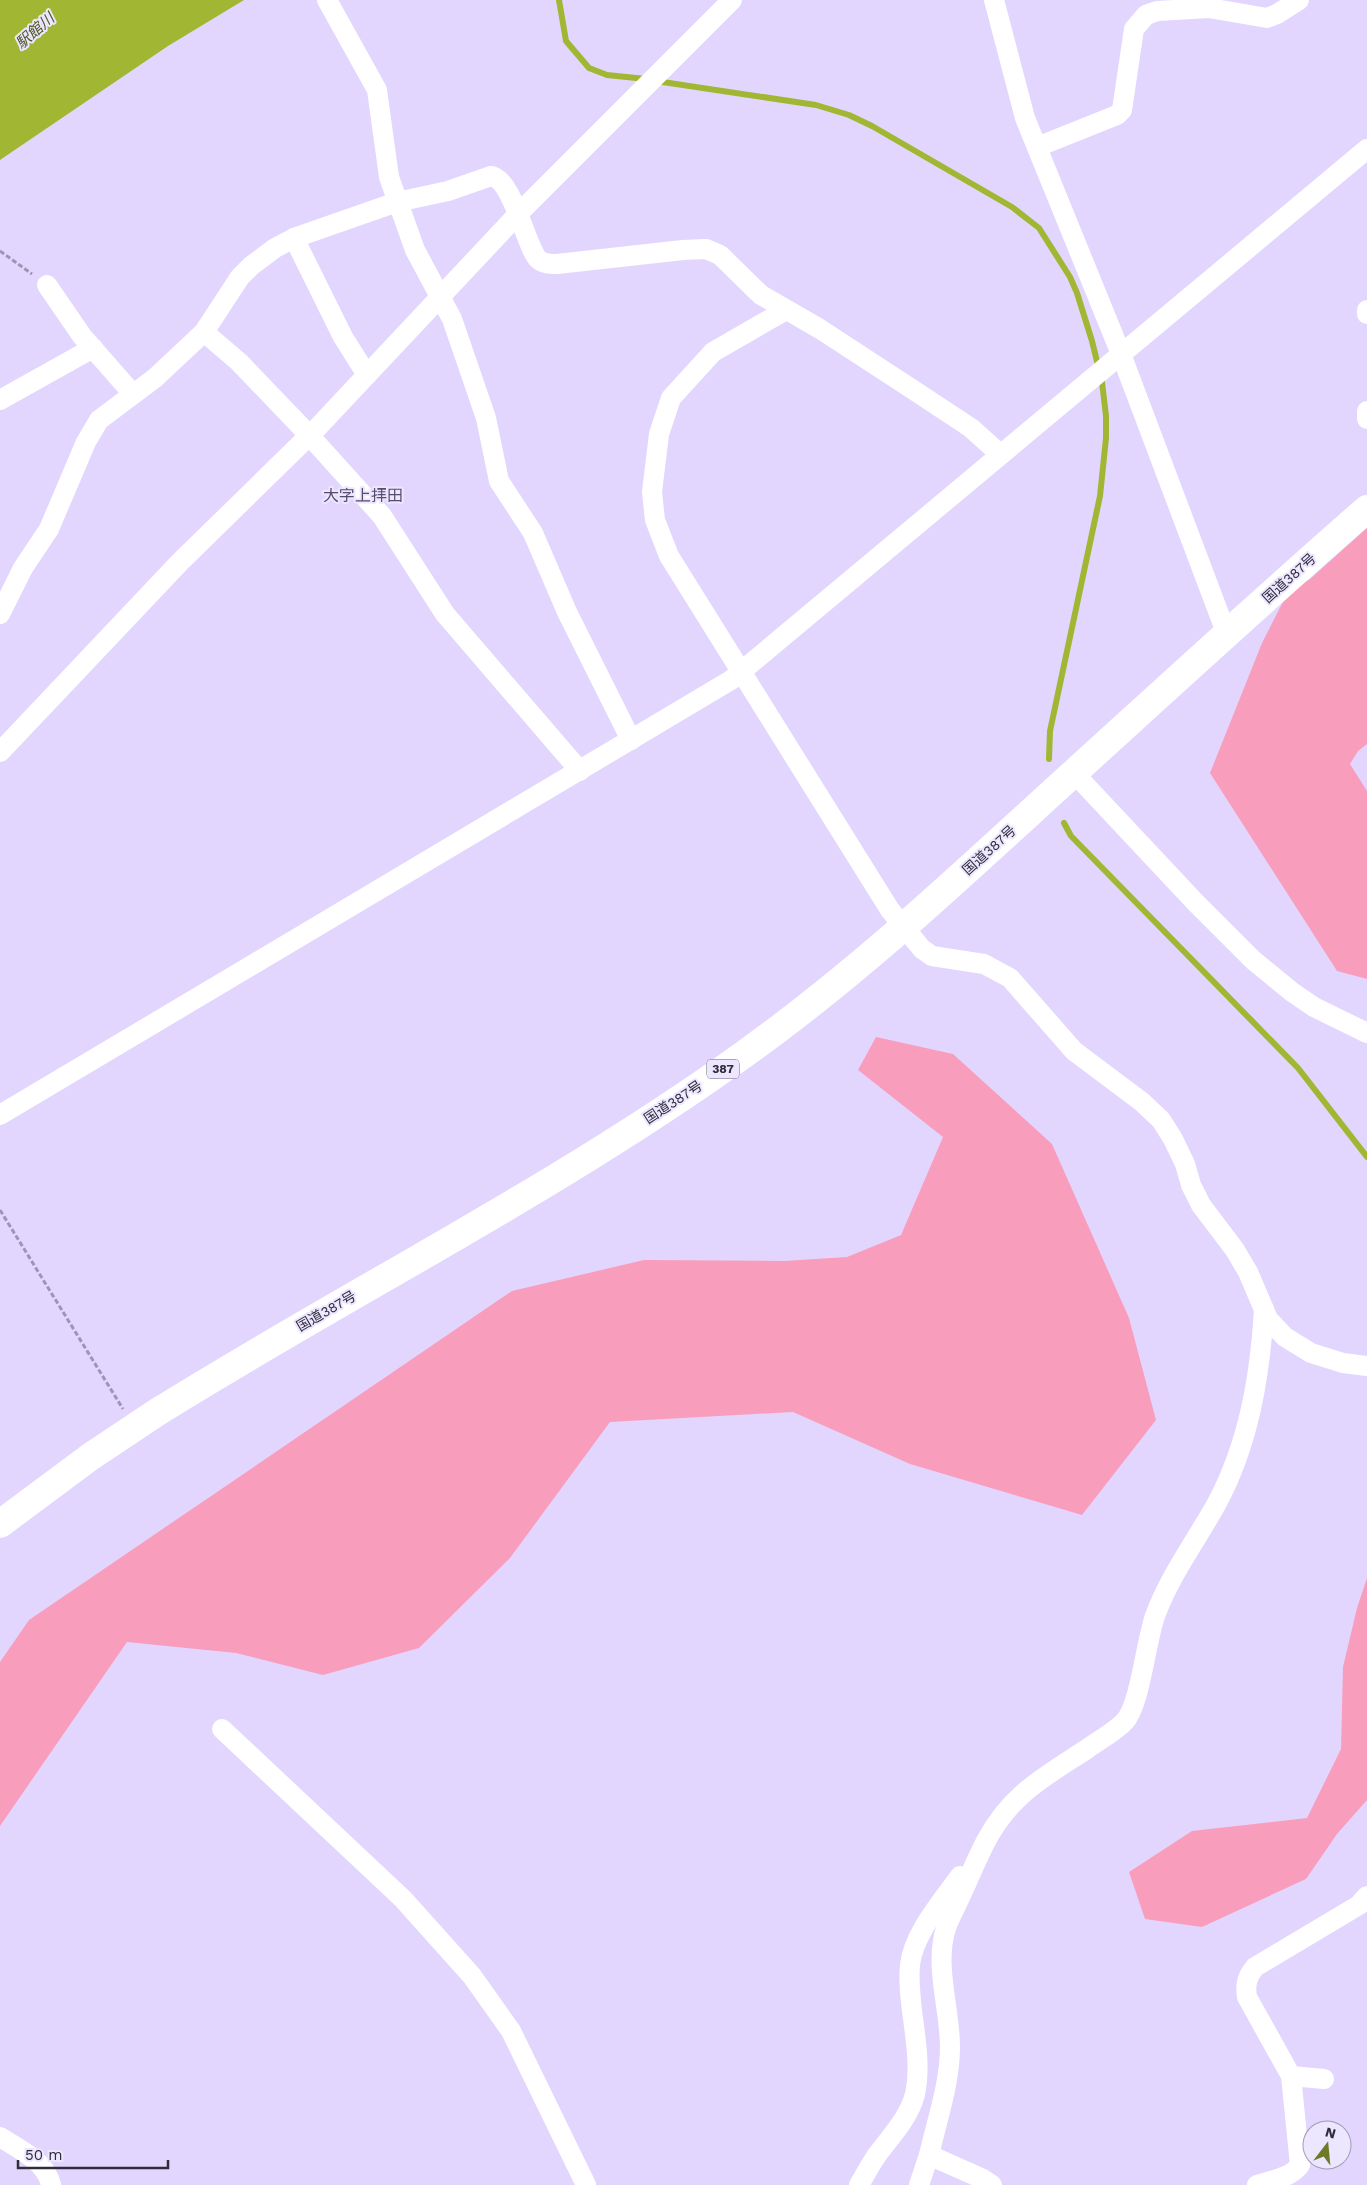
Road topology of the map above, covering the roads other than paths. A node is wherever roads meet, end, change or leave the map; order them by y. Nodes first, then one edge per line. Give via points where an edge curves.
1 (327, 0) edge
2 (732, 0) edge
3 (994, 0) edge
4 (1299, 0) edge
5 (1145, 7) edge
6 (1037, 146) junction
7 (1367, 149) edge
8 (397, 202) junction
9 (519, 214) junction
10 (294, 238) junction
11 (47, 285) road end
12 (440, 297) junction
13 (786, 310) junction
14 (204, 332) junction
15 (93, 348) junction
16 (1121, 354) junction
17 (367, 375) junction
18 (133, 394) junction
19 (0, 400) edge
20 (1367, 411) edge
21 (1367, 419) edge
22 (309, 435) junction
23 (1000, 454) junction
24 (1367, 509) edge
25 (0, 614) edge
26 (1227, 635) junction
27 (742, 672) junction
28 (631, 740) junction
29 (0, 752) edge
30 (580, 770) junction
31 (1074, 773) junction
32 (903, 928) junction
33 (1367, 1033) edge
34 (0, 1115) edge
35 (1264, 1309) junction
36 (1367, 1366) edge
37 (0, 1524) edge
38 (222, 1730) dead end
39 (987, 1840) junction
40 (1367, 1896) edge
41 (1291, 2076) junction
42 (1324, 2079) dead end
43 (0, 2137) edge
44 (929, 2155) junction
45 (51, 2185) edge
46 (586, 2185) edge
47 (859, 2185) edge
48 (919, 2185) edge
49 (992, 2185) edge
50 (1257, 2185) edge

1 - 8 street via 377,90 386,165
2 - 9 street
3 - 6 street via 1022,108
4 - 5 street via 1267,18 1209,8 1157,11
5 - 6 street via 1134,29 1122,110 1117,115
6 - 16 street
7 - 16 street
8 - 9 street via 448,191 491,176 499,180
8 - 10 street
8 - 12 street via 415,250
9 - 12 street
9 - 13 street via 536,257 542,262 556,264 706,249 720,255 761,295
10 - 14 street via 262,256 240,277
10 - 17 street via 342,337
11 - 15 street
12 - 17 street
12 - 28 street via 452,319 480,398 498,481 533,533 566,612
13 - 23 street via 971,428
13 - 27 street via 713,352 671,398 659,434 652,492 660,537
14 - 18 street via 163,372
14 - 22 street via 239,362
15 - 18 street
15 - 19 street
16 - 23 street
16 - 26 street
17 - 22 street
18 - 25 street via 108,411 92,430 49,529 23,568
20 - 21 street
22 - 29 street via 180,562
22 - 30 street via 382,516 444,614
23 - 27 street
24 - 26 highway, 国道387号 / 387
26 - 31 highway, 国道387号 / 387
27 - 28 street
27 - 32 street
28 - 30 street
30 - 34 street
31 - 32 highway, 国道387号 / 387
31 - 33 street via 1253,960 1314,1007
32 - 35 street via 932,956 984,964 1010,978 1074,1051 1161,1120 1185,1164 1201,1205 1235,1250
32 - 37 highway, 国道387号 / 387 via 778,1029 682,1097 596,1152 189,1392 54,1482
35 - 36 street via 1276,1329 1298,1347 1343,1363
35 - 39 street via 1257,1377 1239,1454 1217,1502 1162,1597 1147,1640 1131,1714 1117,1729 1016,1798
38 - 46 street via 403,1899 472,1976 511,2031
39 - 44 street via 945,1929 941,1963 950,2047
39 - 47 street via 920,1934 914,1949 910,1982 916,2037 914,2096 902,2123 875,2157
40 - 41 street via 1359,1905 1255,1967 1248,1975 1247,1997
41 - 42 street
41 - 50 street via 1300,2165 1285,2177
43 - 45 street via 41,2166
44 - 48 street
44 - 49 street

